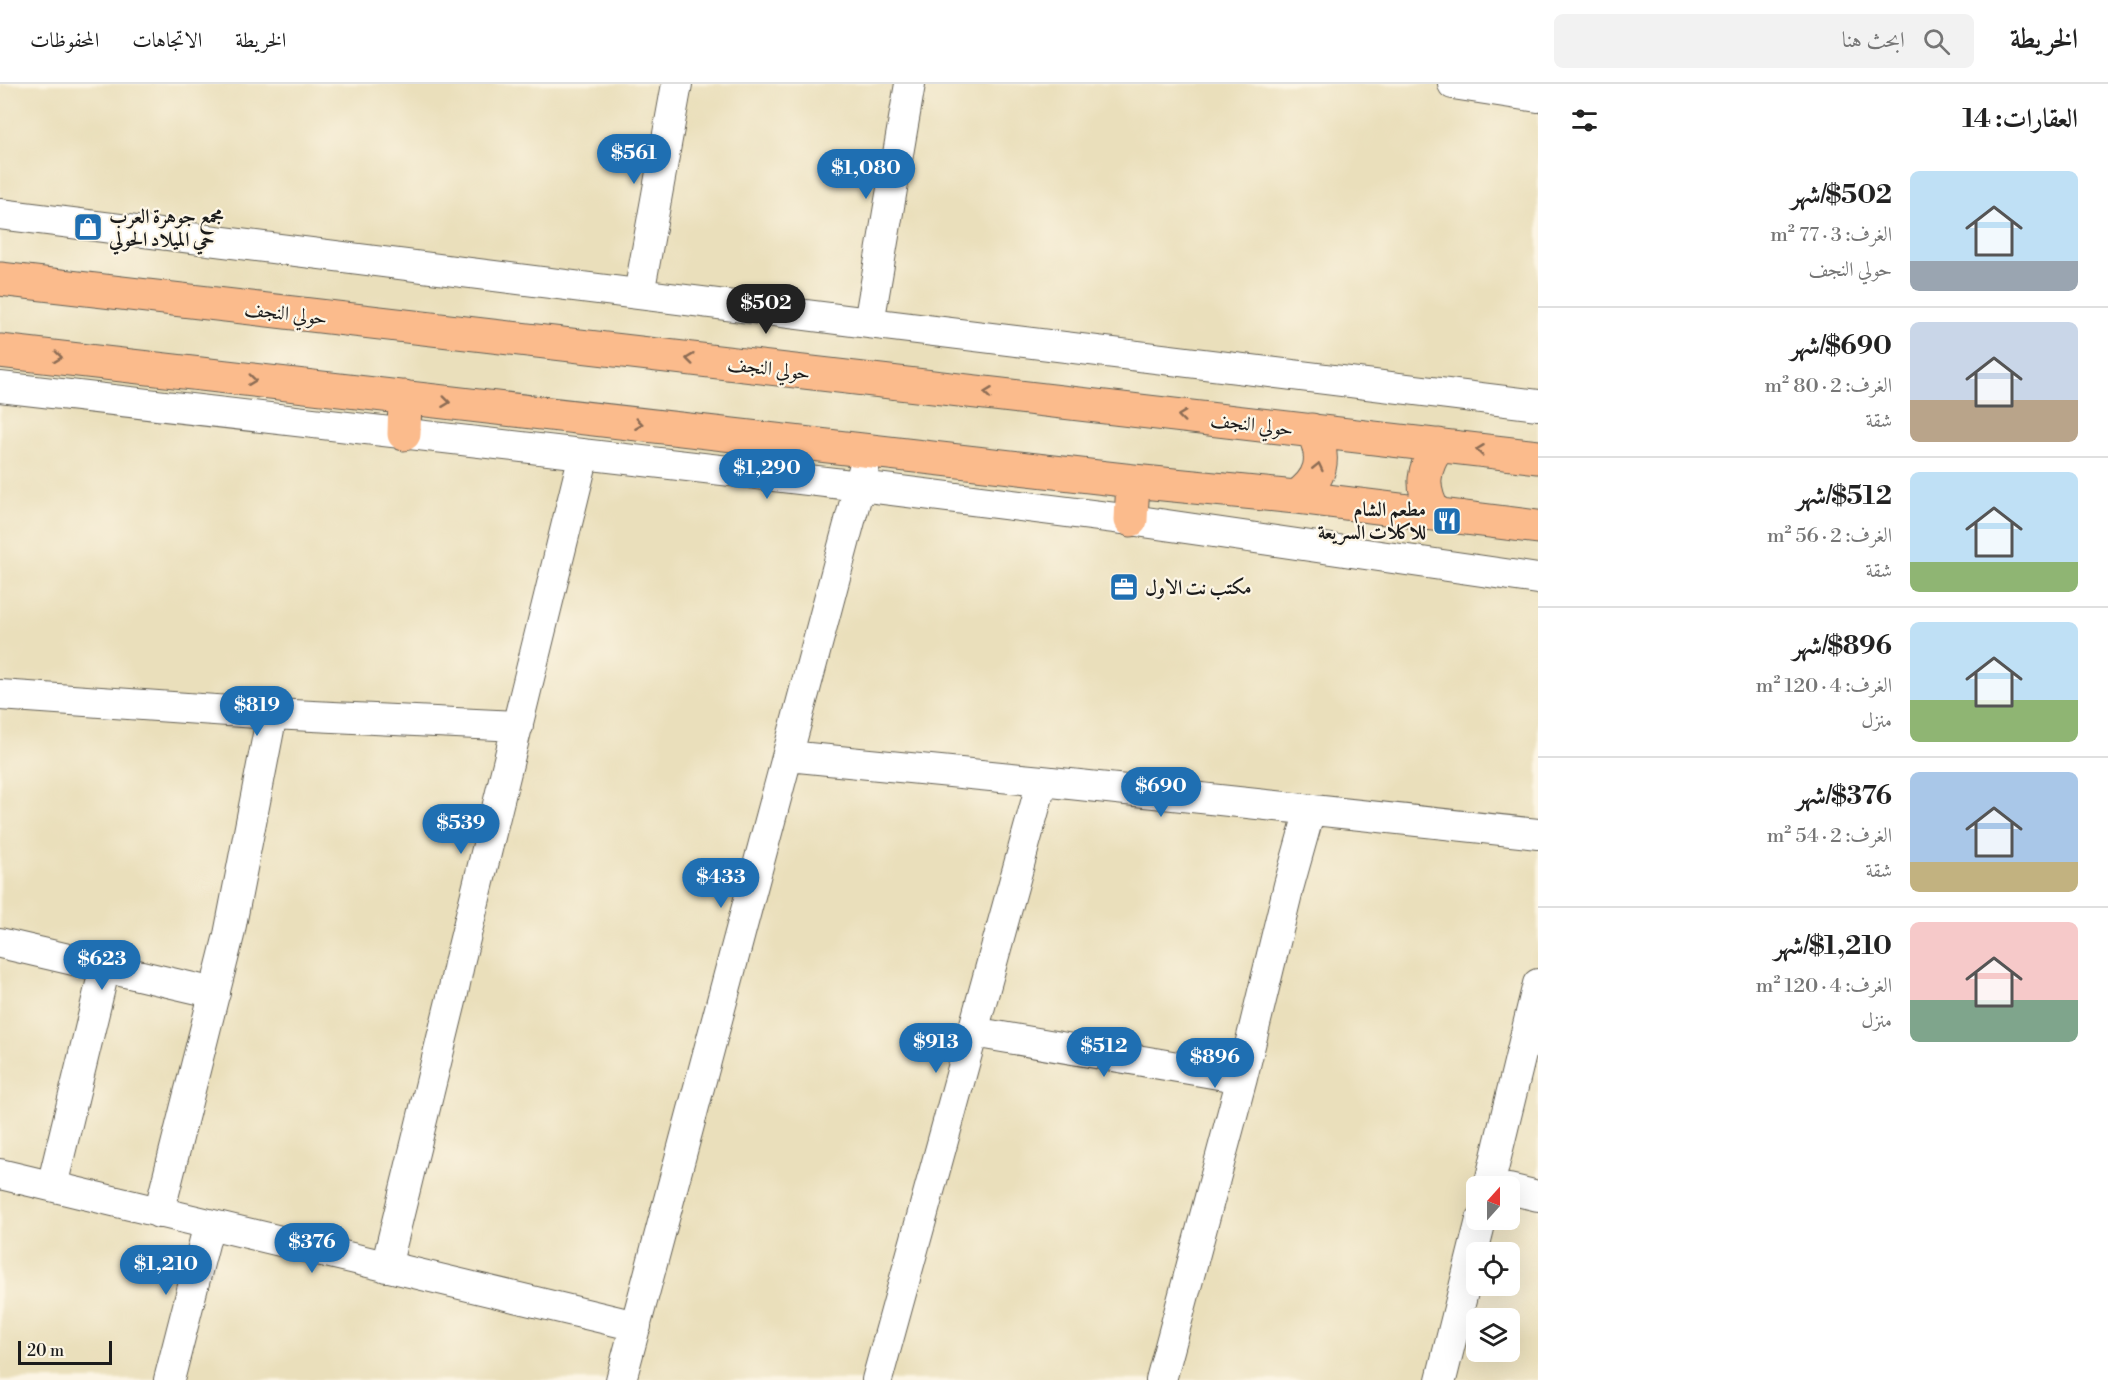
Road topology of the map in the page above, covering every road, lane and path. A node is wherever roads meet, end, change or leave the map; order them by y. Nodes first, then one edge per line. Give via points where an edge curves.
1 (677, 84) edge
2 (910, 84) edge
3 (1453, 84) edge
4 (1538, 97) edge
5 (0, 214) edge
6 (0, 279) edge
7 (639, 294) junction
8 (868, 324) junction
9 (0, 351) edge
10 (0, 387) edge
11 (405, 397) junction
12 (1538, 405) edge
13 (1312, 430) junction
14 (404, 434) junction
15 (1439, 445) junction
16 (869, 451) junction
17 (584, 454) junction
18 (1538, 457) edge
19 (1133, 481) junction
20 (860, 486) junction
21 (1296, 497) junction
22 (1435, 513) junction
23 (1131, 520) junction
24 (1538, 526) edge
25 (1538, 579) edge
26 (0, 695) edge
27 (273, 714) junction
28 (518, 726) junction
29 (788, 756) junction
30 (1042, 781) junction
31 (1310, 810) junction
32 (1538, 834) edge
33 (0, 943) edge
34 (105, 967) junction
35 (1538, 984) edge
36 (215, 993) junction
37 (973, 1032) junction
38 (1242, 1078) junction
39 (0, 1174) edge
40 (1498, 1176) edge
41 (52, 1186) junction
42 (1520, 1192) edge
43 (1538, 1196) edge
44 (159, 1213) junction
45 (209, 1224) junction
46 (1478, 1230) edge
47 (386, 1267) junction
48 (636, 1326) junction
49 (169, 1380) edge
50 (621, 1380) edge
51 (877, 1380) edge
52 (1161, 1380) edge
53 (1441, 1380) edge

1 - 7 street
2 - 8 street
3 - 4 street
5 - 7 street
13 -> 6 main road, حولي النجف
7 - 8 street
8 - 12 street
9 -> 11 main road
10 - 14 street
11 - 14 main road
11 -> 16 main road
13 - 15 main road, حولي النجف
21 -> 13 main road via 1315,480 1319,468 1318,442
14 - 17 street
18 -> 15 main road, حولي النجف
15 - 22 main road via 1425,471 1424,486
16 - 19 main road
16 - 20 street
17 - 20 street
17 - 28 street
19 - 21 main road
19 - 23 main road
20 - 23 street
20 - 29 street
21 - 22 main road
22 - 24 main road
23 - 25 street
26 - 27 street
27 - 28 street
27 - 36 street
28 - 47 street
29 - 30 street
29 - 48 street
30 - 31 street
30 - 37 street
31 - 32 street
31 - 38 street
33 - 34 street
34 - 36 street
34 - 41 street
35 - 40 street
36 - 44 street
37 - 38 street
37 - 51 street
38 - 52 street
39 - 41 street
41 - 44 street
42 - 43 street
44 - 45 street
45 - 47 street
45 - 49 street
46 - 53 street
47 - 48 street
48 - 50 street

